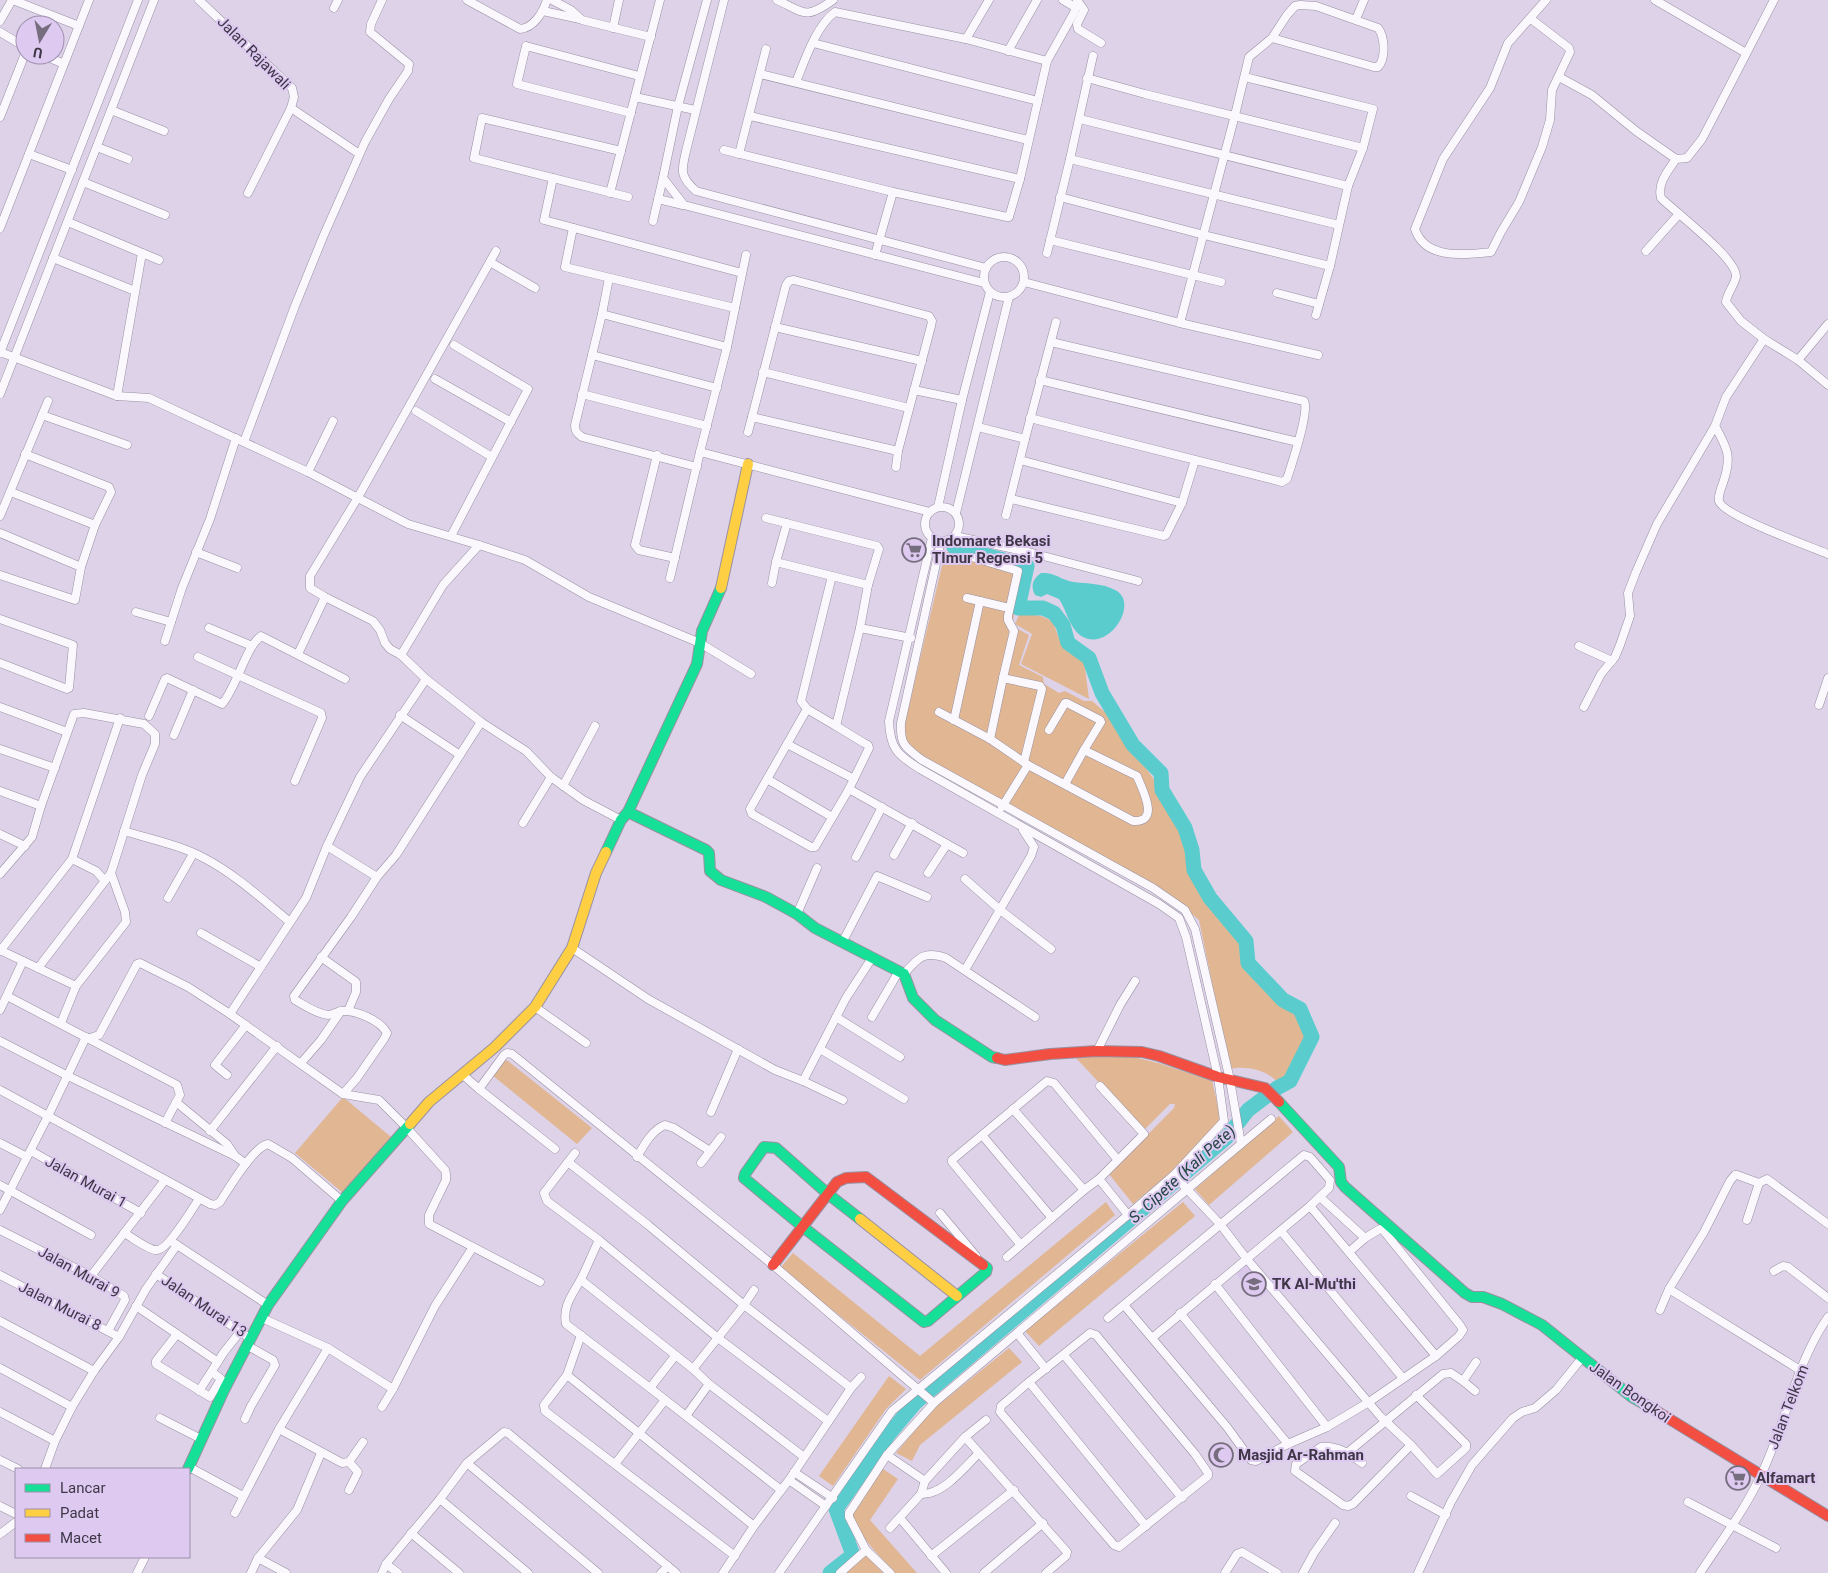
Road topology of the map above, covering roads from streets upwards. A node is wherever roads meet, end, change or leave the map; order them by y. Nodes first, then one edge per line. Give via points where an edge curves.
1 (12, 0) edge
2 (89, 0) edge
3 (136, 0) edge
4 (154, 0) edge
5 (202, 0) edge
6 (338, 0) edge
7 (382, 0) edge
8 (468, 0) edge
9 (547, 0) edge
10 (552, 0) edge
11 (619, 0) edge
12 (660, 0) edge
13 (707, 0) edge
14 (724, 0) edge
15 (777, 0) edge
16 (834, 0) edge
17 (989, 0) edge
18 (1037, 0) edge
19 (1063, 0) edge
20 (1077, 0) edge
21 (1364, 0) edge
22 (1655, 0) edge
23 (1774, 0) edge
24 (1544, 1) edge
25 (1318, 3) edge
26 (334, 8) dead end
27 (543, 11) junction
28 (1356, 19) junction
29 (1530, 19) junction
30 (582, 20) junction
31 (0, 21) edge
32 (79, 26) junction
33 (613, 28) junction
34 (0, 32) edge
35 (650, 37) junction
36 (1272, 38) junction
37 (966, 39) junction
38 (15, 41) edge
39 (1101, 42) dead end
40 (812, 43) junction
41 (766, 48) dead end
42 (1008, 51) junction
43 (1746, 53) junction
44 (1093, 56) dead end
45 (65, 61) edge
46 (1047, 61) junction
47 (21, 65) edge
48 (64, 65) edge
49 (760, 74) junction
50 (639, 76) junction
51 (1245, 76) junction
52 (1559, 77) junction
53 (1088, 78) junction
54 (796, 82) junction
55 (635, 97) junction
56 (1038, 101) junction
57 (680, 107) junction
58 (291, 108) junction
59 (111, 110) junction
60 (693, 110) junction
61 (631, 113) junction
62 (1235, 115) junction
63 (750, 116) junction
64 (0, 117) edge
65 (1080, 119) junction
66 (164, 131) dead end
67 (1028, 140) junction
68 (97, 147) junction
69 (1363, 148) junction
70 (724, 150) dead end
71 (355, 151) dead end
72 (621, 151) junction
73 (29, 154) junction
74 (739, 154) junction
75 (1225, 155) junction
76 (128, 159) dead end
77 (1070, 159) junction
78 (1676, 159) junction
79 (72, 170) junction
80 (553, 178) junction
81 (663, 178) junction
82 (1020, 179) junction
83 (83, 182) junction
84 (1348, 186) junction
85 (893, 192) junction
86 (248, 193) dead end
87 (610, 193) junction
88 (1214, 194) junction
89 (628, 197) dead end
90 (1060, 197) junction
91 (658, 199) junction
92 (684, 205) junction
93 (1679, 214) junction
94 (165, 215) dead end
95 (2, 216) edge
96 (653, 221) dead end
97 (68, 222) junction
98 (1339, 225) junction
99 (0, 228) edge
100 (573, 228) junction
101 (1204, 235) junction
102 (1050, 240) junction
103 (878, 248) junction
104 (496, 251) dead end
105 (1646, 251) dead end
106 (142, 253) junction
107 (1047, 253) dead end
108 (746, 255) dead end
109 (53, 258) junction
110 (159, 260) dead end
111 (490, 262) junction
112 (1330, 266) junction
113 (986, 268) junction
114 (742, 273) junction
115 (1192, 275) junction
116 (609, 278) junction
117 (1024, 282) junction
118 (1221, 282) dead end
119 (984, 283) junction
120 (534, 288) dead end
121 (135, 291) junction
122 (990, 292) junction
123 (1277, 293) dead end
124 (1010, 297) junction
125 (1319, 304) junction
126 (735, 308) junction
127 (602, 314) junction
128 (1316, 315) dead end
129 (1056, 322) dead end
130 (1180, 323) junction
131 (1828, 324) edge
132 (775, 327) junction
133 (1764, 339) junction
134 (1051, 342) junction
135 (454, 346) dead end
136 (727, 347) junction
137 (0, 352) edge
138 (592, 355) junction
139 (1318, 355) dead end
140 (14, 357) junction
141 (1798, 360) junction
142 (922, 361) junction
143 (763, 372) junction
144 (435, 378) dead end
145 (1040, 380) junction
146 (1828, 385) edge
147 (717, 388) junction
148 (914, 390) junction
149 (0, 394) edge
150 (582, 394) junction
151 (117, 396) junction
152 (962, 400) junction
153 (48, 401) dead end
154 (909, 408) junction
155 (416, 411) dead end
156 (42, 414) junction
157 (752, 417) junction
158 (1030, 418) junction
159 (333, 421) dead end
160 (511, 422) junction
161 (707, 426) junction
162 (1715, 426) junction
163 (978, 427) junction
164 (748, 432) dead end
165 (236, 438) junction
166 (1025, 439) junction
167 (244, 442) junction
168 (1298, 442) junction
169 (127, 445) dead end
170 (898, 451) junction
171 (700, 452) junction
172 (25, 454) junction
173 (657, 455) junction
174 (492, 457) junction
175 (1020, 460) junction
176 (1195, 460) junction
177 (748, 464) junction
178 (697, 467) junction
179 (896, 467) dead end
180 (308, 472) junction
181 (11, 492) junction
182 (357, 498) junction
183 (1011, 499) junction
184 (1182, 503) junction
185 (938, 507) junction
186 (930, 512) junction
187 (956, 513) junction
188 (0, 515) edge
189 (1006, 515) dead end
190 (766, 518) dead end
191 (787, 523) junction
192 (95, 525) junction
193 (0, 533) edge
194 (451, 536) junction
195 (955, 536) junction
196 (932, 538) junction
197 (942, 541) junction
198 (479, 545) junction
199 (196, 552) junction
200 (1828, 554) edge
201 (675, 558) junction
202 (975, 558) dead end
203 (776, 562) junction
204 (80, 567) junction
205 (236, 568) dead end
206 (0, 575) edge
207 (832, 576) junction
208 (670, 578) dead end
209 (1138, 581) dead end
210 (772, 583) dead end
211 (868, 585) junction
212 (324, 597) junction
213 (967, 598) dead end
214 (980, 601) junction
215 (1010, 608) junction
216 (136, 612) dead end
217 (0, 619) edge
218 (171, 622) junction
219 (209, 628) dead end
220 (860, 628) junction
221 (908, 637) junction
222 (919, 639) junction
223 (165, 642) dead end
224 (700, 643) junction
225 (252, 646) junction
226 (1579, 646) dead end
227 (298, 654) junction
228 (401, 655) junction
229 (198, 657) dead end
230 (1612, 661) junction
231 (0, 663) edge
232 (751, 674) dead end
233 (239, 676) junction
234 (1003, 678) junction
235 (1828, 678) edge
236 (345, 679) dead end
237 (426, 679) junction
238 (193, 690) junction
239 (1819, 705) dead end
240 (0, 707) edge
241 (807, 708) junction
242 (1584, 708) dead end
243 (939, 712) dead end
244 (400, 715) junction
245 (149, 716) dead end
246 (120, 718) junction
247 (954, 720) junction
248 (481, 722) junction
249 (595, 726) dead end
250 (836, 726) junction
251 (1049, 730) dead end
252 (67, 732) junction
253 (174, 735) dead end
254 (990, 739) junction
255 (787, 744) junction
256 (0, 749) edge
257 (1084, 750) junction
258 (460, 755) junction
259 (1026, 763) junction
260 (55, 768) junction
261 (551, 777) junction
262 (767, 779) junction
263 (854, 779) junction
264 (295, 781) dead end
265 (1065, 784) junction
266 (563, 786) junction
267 (849, 789) junction
268 (0, 791) edge
269 (1003, 805) junction
270 (41, 806) junction
271 (882, 807) junction
272 (998, 813) junction
273 (624, 816) junction
274 (832, 817) junction
275 (523, 823) dead end
276 (912, 823) junction
277 (1018, 825) junction
278 (124, 831) junction
279 (0, 834) edge
280 (947, 844) junction
281 (25, 846) junction
282 (327, 846) junction
283 (964, 853) dead end
284 (193, 854) junction
285 (894, 855) dead end
286 (856, 856) dead end
287 (72, 858) junction
288 (817, 868) dead end
289 (111, 873) junction
290 (928, 873) dead end
291 (0, 874) edge
292 (377, 877) junction
293 (965, 878) dead end
294 (105, 881) junction
295 (1164, 894) junction
296 (927, 897) dead end
297 (168, 898) dead end
298 (1159, 904) junction
299 (999, 909) junction
300 (797, 914) junction
301 (290, 922) junction
302 (201, 933) dead end
303 (843, 941) junction
304 (572, 948) junction
305 (1051, 949) dead end
306 (0, 950) edge
307 (321, 957) junction
308 (872, 958) junction
309 (23, 961) junction
310 (261, 967) junction
311 (38, 968) junction
312 (965, 970) junction
313 (902, 972) junction
314 (1135, 981) dead end
315 (76, 986) junction
316 (7, 996) junction
317 (535, 1007) junction
318 (0, 1010) edge
319 (345, 1011) junction
320 (230, 1014) junction
321 (872, 1017) dead end
322 (1035, 1017) dead end
323 (836, 1018) junction
324 (61, 1023) junction
325 (246, 1025) junction
326 (88, 1037) junction
327 (0, 1041) edge
328 (586, 1043) dead end
329 (277, 1046) junction
330 (738, 1049) junction
331 (820, 1049) junction
332 (1097, 1051) junction
333 (900, 1057) dead end
334 (301, 1063) junction
335 (226, 1075) dead end
336 (463, 1075) junction
337 (68, 1076) junction
338 (1218, 1077) junction
339 (1230, 1080) junction
340 (803, 1081) junction
341 (1100, 1086) dead end
342 (479, 1089) junction
343 (0, 1090) edge
344 (343, 1094) junction
345 (904, 1099) dead end
346 (843, 1100) dead end
347 (176, 1102) junction
348 (1013, 1109) junction
349 (710, 1112) dead end
350 (48, 1116) junction
351 (1271, 1119) dead end
352 (166, 1123) junction
353 (406, 1127) junction
354 (210, 1131) junction
355 (982, 1135) junction
356 (721, 1137) dead end
357 (0, 1143) edge
358 (1241, 1144) junction
359 (555, 1149) dead end
360 (710, 1151) junction
361 (575, 1153) dead end
362 (29, 1154) junction
363 (235, 1156) junction
364 (638, 1157) junction
365 (1117, 1159) junction
366 (568, 1162) junction
367 (701, 1163) dead end
368 (246, 1164) junction
369 (1176, 1176) junction
370 (1099, 1179) junction
371 (165, 1180) junction
372 (1759, 1183) junction
373 (0, 1185) edge
374 (1185, 1188) junction
375 (10, 1190) junction
376 (1084, 1190) junction
377 (828, 1194) junction
378 (1320, 1197) junction
379 (199, 1199) junction
380 (342, 1201) junction
381 (1310, 1206) junction
382 (0, 1210) edge
383 (141, 1212) junction
384 (940, 1213) dead end
385 (1128, 1215) junction
386 (1052, 1218) junction
387 (1747, 1220) dead end
388 (1220, 1224) junction
389 (1828, 1224) edge
390 (803, 1228) junction
391 (0, 1230) edge
392 (1281, 1231) junction
393 (124, 1233) junction
394 (91, 1235) dead end
395 (1364, 1238) junction
396 (599, 1240) junction
397 (174, 1243) junction
398 (1020, 1244) junction
399 (473, 1247) junction
400 (1349, 1252) junction
401 (1007, 1257) dead end
402 (1246, 1258) junction
403 (982, 1264) junction
404 (773, 1265) junction
405 (1774, 1271) dead end
406 (156, 1274) junction
407 (0, 1275) edge
408 (91, 1276) junction
409 (581, 1280) junction
410 (540, 1282) dead end
411 (1215, 1284) junction
412 (1669, 1289) junction
413 (754, 1290) dead end
414 (957, 1296) junction
415 (1828, 1298) edge
416 (268, 1305) junction
417 (744, 1305) junction
418 (136, 1306) junction
419 (1124, 1306) junction
420 (1660, 1310) dead end
421 (1180, 1313) junction
422 (1828, 1317) edge
423 (262, 1318) junction
424 (1108, 1318) dead end
425 (0, 1321) edge
426 (108, 1331) junction
427 (240, 1332) junction
428 (1017, 1333) junction
429 (178, 1334) junction
430 (581, 1335) junction
431 (119, 1337) junction
432 (718, 1338) junction
433 (1152, 1338) junction
434 (250, 1342) junction
435 (328, 1348) junction
436 (1064, 1355) junction
437 (675, 1356) junction
438 (1436, 1356) junction
439 (1582, 1358) junction
440 (218, 1362) junction
441 (1476, 1362) dead end
442 (0, 1368) edge
443 (693, 1369) junction
444 (1046, 1369) junction
445 (1800, 1370) junction
446 (94, 1372) junction
447 (212, 1372) junction
448 (567, 1375) junction
449 (861, 1377) dead end
450 (1402, 1378) junction
451 (1464, 1381) junction
452 (1029, 1382) junction
453 (709, 1384) junction
454 (650, 1388) junction
455 (851, 1388) junction
456 (393, 1389) junction
457 (919, 1389) junction
458 (199, 1391) junction
459 (1474, 1391) dead end
460 (1416, 1395) junction
461 (665, 1400) junction
462 (933, 1402) junction
463 (1370, 1403) junction
464 (72, 1407) junction
465 (382, 1407) dead end
466 (0, 1412) edge
467 (686, 1416) junction
468 (160, 1418) dead end
469 (246, 1419) dead end
470 (1383, 1419) junction
471 (986, 1420) dead end
472 (828, 1421) junction
473 (1327, 1427) junction
474 (279, 1429) junction
475 (638, 1434) junction
476 (965, 1437) junction
477 (201, 1439) junction
478 (55, 1441) junction
479 (363, 1442) dead end
480 (1288, 1444) junction
481 (1411, 1445) junction
482 (1347, 1452) junction
483 (321, 1453) junction
484 (979, 1454) junction
485 (887, 1455) junction
486 (804, 1457) junction
487 (0, 1460) edge
488 (349, 1462) junction
489 (467, 1463) junction
490 (1362, 1463) dead end
491 (615, 1464) junction
492 (16, 1468) edge
493 (45, 1468) edge
494 (188, 1468) edge
495 (190, 1469) edge
496 (794, 1472) junction
497 (1761, 1476) junction
498 (789, 1480) junction
499 (925, 1481) junction
500 (349, 1490) dead end
501 (781, 1490) junction
502 (1014, 1490) junction
503 (921, 1494) junction
504 (243, 1496) junction
505 (1411, 1496) dead end
506 (833, 1498) junction
507 (1182, 1498) junction
508 (440, 1499) junction
509 (1688, 1502) dead end
510 (0, 1506) edge
511 (826, 1506) junction
512 (235, 1513) dead end
513 (15, 1514) edge
514 (1446, 1515) junction
515 (1828, 1516) edge
516 (900, 1518) junction
517 (1335, 1522) dead end
518 (15, 1523) edge
519 (1042, 1523) junction
520 (1733, 1525) junction
521 (754, 1526) junction
522 (1146, 1526) junction
523 (890, 1528) dead end
524 (411, 1533) junction
525 (0, 1534) edge
526 (1776, 1548) dead end
527 (866, 1550) junction
528 (734, 1556) junction
529 (931, 1556) junction
530 (144, 1558) edge
531 (258, 1558) junction
532 (386, 1564) junction
533 (668, 1566) junction
534 (137, 1573) edge
535 (251, 1573) edge
536 (286, 1573) edge
537 (382, 1573) edge
538 (398, 1573) edge
539 (458, 1573) edge
540 (528, 1573) edge
541 (598, 1573) edge
542 (661, 1573) edge
543 (676, 1573) edge
544 (723, 1573) edge
545 (779, 1573) edge
546 (840, 1573) edge
547 (890, 1573) edge
548 (946, 1573) edge
549 (984, 1573) edge
550 (1046, 1573) edge
551 (1225, 1573) edge
552 (1277, 1573) edge
553 (1303, 1573) edge
554 (1418, 1573) edge
555 (1700, 1573) edge

1 - 31 street
1 - 32 street
2 - 32 street
3 - 79 street
4 - 59 street
5 - 58 street, Jalan Rajawali via 292,88
6 - 26 street
7 - 167 street via 370,32 409,64 408,71 365,142 294,306
8 - 27 street via 520,30 529,26
9 - 27 street
10 - 30 street
11 - 33 street
12 - 35 street
13 - 57 street
14 - 60 street
15 - 16 street via 803,14 814,12
17 - 37 street
18 - 42 street
19 - 46 street via 1075,11
20 - 39 street via 1084,10 1078,28
21 - 28 street
22 - 43 street
23 - 43 street
24 - 29 street
25 - 28 street
25 - 36 street via 1295,6
27 - 30 street
28 - 36 street via 1378,28 1382,33 1384,42 1378,67
29 - 52 street via 1569,48 1569,56
29 - 52 street via 1508,44 1490,88 1443,159 1415,229 1423,244 1458,255 1491,252 1520,202 1542,147 1550,120 1552,90
30 - 33 street
32 - 45 street
33 - 35 street
34 - 38 street
35 - 50 street
36 - 51 street via 1251,53
37 - 40 street via 835,12
37 - 42 street
40 - 54 street
40 - 56 street
41 - 49 street
42 - 46 street
43 - 78 street via 1697,146 1687,158
44 - 53 street
46 - 56 street
47 - 64 street
48 - 73 street
49 - 54 street
49 - 63 street
50 - 55 street
50 - 61 street via 526,46 517,84
51 - 62 street
51 - 69 street via 1372,107
52 - 78 street via 1592,94
53 - 62 street
53 - 65 street
54 - 67 street
55 - 57 street
55 - 61 street
56 - 67 street
57 - 60 street
57 - 81 street
58 - 71 street
58 - 86 street, Jalan Rajawali
59 - 66 street
59 - 68 street
60 - 103 street via 682,169 687,183 696,191
61 - 72 street
62 - 69 street
62 - 75 street
63 - 74 street
63 - 82 street
65 - 75 street
65 - 77 street
67 - 82 street
68 - 76 street
68 - 83 street
69 - 84 street
70 - 74 street
72 - 80 street via 482,118 474,158
72 - 87 street
73 - 79 street
73 - 95 street
74 - 85 street
75 - 84 street
75 - 88 street
77 - 88 street
77 - 90 street
78 - 93 street via 1662,180 1659,191
79 - 137 street
80 - 87 street
80 - 100 street via 544,220
81 - 91 street
81 - 92 street
82 - 85 street via 1011,214 1007,218
83 - 94 street
83 - 97 street
84 - 98 street
85 - 103 street
87 - 89 street
88 - 98 street
88 - 101 street
90 - 101 street
90 - 102 street
91 - 92 street
91 - 96 street
92 - 103 street
93 - 105 street
93 - 133 street via 1706,236 1734,270 1736,277 1726,302 1740,321
95 - 99 street
97 - 106 street
97 - 109 street
98 - 112 street
100 - 114 street
100 - 116 street via 565,267
101 - 112 street
101 - 115 street
102 - 107 street
102 - 115 street
103 - 113 street
103 - 119 street
104 - 111 street
106 - 110 street
106 - 121 street
108 - 114 street
109 - 121 street
109 - 140 street
111 - 120 street
111 - 182 street
112 - 125 street
113 - 117 street via 998,258 1013,259 1021,267
113 - 119 street
114 - 126 street
115 - 118 street
115 - 130 street
116 - 126 street
116 - 127 street
117 - 124 street
117 - 130 street
119 - 122 street
121 - 151 street
122 - 124 street via 999,297
122 - 152 street
123 - 125 street
124 - 163 street
125 - 128 street
126 - 136 street
127 - 136 street
127 - 138 street
129 - 134 street
130 - 139 street
131 - 141 street
132 - 142 street
132 - 142 street via 786,285 794,280 929,316 932,320
132 - 143 street
133 - 141 street
133 - 162 street via 1726,397
134 - 145 street
134 - 168 street via 1304,401 1306,409
135 - 160 street via 528,389
136 - 147 street
137 - 140 street
138 - 147 street
138 - 150 street
140 - 149 street
140 - 151 street
141 - 146 street
142 - 148 street
143 - 154 street
143 - 157 street
144 - 160 street
145 - 158 street
145 - 168 street
147 - 161 street
148 - 152 street
148 - 154 street
150 - 161 street
150 - 173 street via 575,425 577,433 582,437
151 - 165 street via 148,398
152 - 185 street
153 - 156 street
154 - 170 street
155 - 174 street
156 - 169 street
156 - 172 street
157 - 164 street
157 - 170 street
158 - 166 street
158 - 176 street
159 - 180 street
160 - 174 street
161 - 171 street
162 - 200 street via 1727,447 1727,471 1719,492 1722,508
162 - 230 street via 1657,524 1628,593 1630,616
163 - 166 street
163 - 187 street
165 - 167 street
165 - 199 street
166 - 175 street
167 - 180 street
168 - 176 street via 1287,479 1282,482
170 - 179 street
171 - 177 street
171 - 178 street
172 - 181 street
172 - 192 street via 109,487 112,492
173 - 178 street
173 - 201 street via 635,545 639,550
174 - 194 street
175 - 183 street
175 - 184 street
176 - 184 street
177 - 186 street
177 - 224 street via 721,588
178 - 201 street
180 - 182 street
181 - 188 street
181 - 192 street
182 - 194 street via 408,524
182 - 212 street via 310,576 310,588
183 - 184 street via 1162,536 1166,535
183 - 189 street
185 - 186 street
185 - 187 street via 948,507
186 - 196 street via 925,525
187 - 195 street via 960,527
190 - 191 street
191 - 203 street
191 - 211 street via 877,546
192 - 204 street
193 - 204 street
194 - 198 street
195 - 197 street
195 - 209 street
196 - 197 street
196 - 221 street
197 - 222 street
198 - 224 street via 525,560 589,597
198 - 228 street via 443,585
199 - 205 street
199 - 218 street
201 - 208 street
202 - 215 street via 1018,571
203 - 207 street
203 - 210 street
204 - 206 street via 76,598 73,600
207 - 211 street
207 - 241 street via 801,701
211 - 220 street
212 - 227 street
212 - 228 street via 373,622 384,643
213 - 214 street
214 - 215 street
214 - 247 street
215 - 234 street via 1008,620 1014,630
216 - 218 street
217 - 231 street via 73,647 67,689
218 - 223 street
219 - 225 street
220 - 221 street
220 - 250 street
221 - 222 street
221 - 272 street via 889,721 891,743 905,760
222 - 269 street via 901,723 902,743 922,760
224 - 232 street
224 - 273 street via 697,664
225 - 227 street via 261,636
225 - 233 street
226 - 230 street
227 - 236 street
228 - 237 street
229 - 233 street
230 - 242 street via 1600,674
233 - 238 street via 222,704
233 - 264 street via 322,715
234 - 254 street
234 - 259 street via 1035,683 1042,689
235 - 239 street
237 - 244 street
237 - 248 street
238 - 245 street via 165,679
238 - 253 street
240 - 252 street
241 - 250 street
241 - 255 street
243 - 247 street
244 - 258 street
244 - 282 street via 360,777
246 - 252 street via 74,714
246 - 278 street via 144,724 156,739
246 - 287 street
247 - 254 street
248 - 258 street
248 - 261 street via 526,751
249 - 266 street
250 - 263 street via 868,745 868,752
251 - 257 street via 1066,703 1077,707 1101,721
252 - 260 street
254 - 259 street
255 - 262 street
255 - 263 street
256 - 260 street
257 - 265 street
257 - 265 street via 1137,776 1149,805 1146,816 1133,822
258 - 292 street via 396,855
259 - 265 street
259 - 269 street
260 - 270 street
261 - 266 street
261 - 275 street
262 - 274 street
262 - 274 street via 750,809 752,814 811,848
263 - 267 street
266 - 273 street via 583,800
267 - 271 street
267 - 274 street
268 - 270 street
269 - 272 street
269 - 295 street
270 - 281 street via 32,837
271 - 276 street
271 - 286 street
272 - 277 street
273 - 300 street via 706,850 712,874
273 - 304 street via 596,873
276 - 280 street
276 - 285 street
277 - 298 street
277 - 299 street via 1034,847
278 - 284 street
278 - 289 street
279 - 281 street
280 - 283 street
280 - 290 street
281 - 291 street
282 - 292 street
282 - 301 street via 306,898
284 - 297 street
284 - 301 street via 226,872
287 - 294 street
287 - 306 street
288 - 300 street
289 - 294 street
289 - 315 street via 126,922
292 - 307 street
293 - 299 street
294 - 311 street
295 - 298 street
295 - 339 street via 1185,910 1194,928
296 - 303 street via 877,876
298 - 338 street via 1179,918 1186,937
299 - 305 street
299 - 312 street
300 - 303 street via 815,928
301 - 310 street
302 - 310 street
303 - 308 street
304 - 317 street
304 - 330 street via 648,999
306 - 309 street
307 - 319 street via 356,982 356,992
307 - 319 street via 294,998 323,1014
308 - 313 street
308 - 323 street
309 - 311 street
309 - 316 street
310 - 320 street
311 - 315 street
312 - 313 street via 946,958 929,954
312 - 322 street
313 - 321 street
313 - 332 street via 913,998 935,1020 992,1057 1005,1060
314 - 332 street
315 - 324 street
316 - 318 street
316 - 324 street
317 - 328 street
317 - 336 street
319 - 334 street
319 - 344 street via 374,1021 387,1033
320 - 325 street
320 - 326 street via 188,987 140,963 99,1035
323 - 331 street
323 - 333 street
324 - 326 street
325 - 329 street
325 - 335 street via 216,1065
326 - 337 street
326 - 347 street via 177,1085 180,1094
327 - 337 street
329 - 334 street
329 - 354 street
330 - 340 street
330 - 349 street
331 - 340 street
331 - 345 street
332 - 338 street via 1151,1054
334 - 344 street
336 - 342 street
336 - 353 street via 429,1102
337 - 350 street
337 - 352 street
338 - 339 street
338 - 369 street via 1224,1120
339 - 358 street
339 - 439 street, Jalan Bongkoi via 1264,1088 1274,1096 1339,1167 1345,1187 1465,1293 1502,1304 1542,1325
340 - 346 street
341 - 365 street via 1144,1134
342 - 359 street
342 - 364 street via 504,1055 512,1054
343 - 350 street
344 - 353 street via 379,1100
347 - 352 street
347 - 354 street
348 - 355 street
348 - 365 street via 1047,1081 1054,1083
348 - 376 street
350 - 362 street
350 - 371 street
351 - 358 street
352 - 363 street
353 - 380 street
353 - 399 street via 446,1174 429,1215 429,1224
354 - 363 street via 227,1144
355 - 386 street
355 - 398 street via 952,1162
356 - 360 street
357 - 362 street, Jalan Murai 1
358 - 374 street
360 - 364 street via 665,1125 643,1146
360 - 367 street
361 - 366 street
362 - 375 street
362 - 383 street, Jalan Murai 1
363 - 368 street
364 - 404 street
365 - 370 street
366 - 396 street via 544,1197
366 - 417 street
368 - 379 street via 216,1205
368 - 380 street via 263,1145 273,1145
369 - 374 street
369 - 385 street
370 - 376 street
370 - 385 street
371 - 379 street
371 - 383 street
372 - 387 street
372 - 389 street via 1767,1179 1772,1181
372 - 412 street via 1735,1175
373 - 375 street
374 - 388 street
374 - 428 street
375 - 382 street
375 - 394 street
376 - 386 street
377 - 390 street
377 - 390 street via 776,1148 764,1147 744,1178
377 - 403 street via 837,1182 866,1176
377 - 414 street
378 - 381 street
378 - 388 street via 1329,1188 1330,1180 1310,1157 1304,1155
378 - 395 street
379 - 397 street
380 - 416 street
381 - 392 street
381 - 400 street
383 - 393 street
384 - 403 street
385 - 457 street
386 - 398 street
388 - 402 street
388 - 419 street
390 - 404 street
390 - 414 street via 924,1322
391 - 408 street, Jalan Murai 9
392 - 402 street
392 - 450 street
393 - 397 street via 154,1250
393 - 408 street
395 - 400 street
395 - 438 street via 1383,1230 1460,1325 1463,1330 1459,1336
396 - 409 street
396 - 432 street
397 - 406 street
397 - 416 street
398 - 401 street
399 - 410 street
399 - 456 street via 435,1306
400 - 438 street
402 - 411 street
402 - 463 street
403 - 414 street via 986,1272
404 - 457 street
405 - 415 street via 1788,1267
406 - 418 street
406 - 427 street, Jalan Murai 13
407 - 426 street, Jalan Murai 8
408 - 426 street, Jalan Murai 9 via 125,1298
409 - 430 street via 569,1298 564,1318 566,1324
409 - 437 street
411 - 421 street
411 - 473 street
412 - 420 street
412 - 445 street
413 - 417 street
416 - 423 street
417 - 432 street
417 - 455 street
418 - 429 street
418 - 431 street
419 - 424 street
419 - 433 street
421 - 433 street
421 - 480 street
422 - 445 street, Jalan Telkom
423 - 434 street
423 - 435 street
425 - 446 street
426 - 431 street, Jalan Murai 8
427 - 434 street, Jalan Murai 13
427 - 440 street
428 - 444 street
428 - 462 street
429 - 440 street
429 - 458 street via 156,1364
430 - 448 street
430 - 454 street
431 - 446 street
432 - 443 street
432 - 472 street
433 - 480 street via 1253,1461
434 - 469 street, Jalan Murai 13 via 275,1365
434 - 477 street
435 - 456 street
435 - 474 street
436 - 444 street
436 - 507 street
436 - 507 street via 1093,1333 1195,1454 1208,1471 1208,1476
437 - 443 street
437 - 454 street
438 - 450 street
439 - 497 street, Jalan Bongkoi via 1632,1397
439 - 514 street via 1556,1390 1535,1408 1513,1418 1472,1465
440 - 447 street
441 - 451 street
442 - 464 street
443 - 453 street
444 - 452 street
445 - 497 street, Jalan Telkom
446 - 464 street
447 - 458 street
447 - 458 street via 221,1379 211,1398
448 - 475 street
448 - 491 street via 544,1406 545,1411
449 - 455 street
450 - 463 street
451 - 459 street
451 - 460 street via 1448,1373
452 - 522 street
452 - 522 street via 1001,1406 1000,1412 1114,1545 1119,1547
453 - 467 street
453 - 486 street
454 - 461 street
455 - 472 street
456 - 465 street
457 - 462 street
457 - 506 street via 892,1411
460 - 470 street
460 - 481 street via 1466,1446 1438,1474
461 - 467 street
461 - 475 street
462 - 485 street
463 - 470 street
463 - 473 street
464 - 478 street
466 - 478 street
467 - 501 street
468 - 477 street
470 - 481 street
470 - 482 street
471 - 476 street
472 - 486 street
473 - 480 street
474 - 483 street
474 - 504 street
475 - 491 street
475 - 521 street
476 - 484 street
476 - 499 street
477 - 494 street
478 - 493 street
479 - 488 street
481 - 482 street via 1348,1506 1295,1471 1296,1464 1321,1448 1331,1447
482 - 490 street
483 - 488 street via 342,1463
483 - 531 street via 297,1510
484 - 502 street
484 - 503 street via 936,1492
485 - 499 street
485 - 527 street via 849,1513
486 - 496 street
487 - 492 street
488 - 500 street via 358,1472
489 - 508 street
489 - 533 street via 499,1434 508,1433
489 - 541 street
491 - 528 street
495 - 504 street
496 - 498 street
496 - 506 street
497 - 515 street, Jalan Bongkoi
497 - 520 street, Jalan Telkom
498 - 501 street
498 - 511 street
499 - 503 street
501 - 521 street
502 - 519 street
502 - 529 street
503 - 516 street
504 - 512 street
505 - 514 street
506 - 511 street
507 - 522 street
508 - 524 street
508 - 540 street
509 - 520 street
510 - 513 street
511 - 545 street
514 - 554 street
516 - 523 street
516 - 529 street
517 - 553 street
518 - 525 street
519 - 549 street
519 - 550 street via 1067,1552
520 - 526 street
520 - 555 street, Jalan Telkom
521 - 528 street
524 - 532 street
524 - 539 street
527 - 546 street
527 - 547 street
528 - 544 street
529 - 548 street
530 - 534 street
531 - 535 street
531 - 536 street
532 - 537 street
532 - 538 street
533 - 542 street
533 - 543 street
551 - 552 street via 1237,1554 1242,1552

